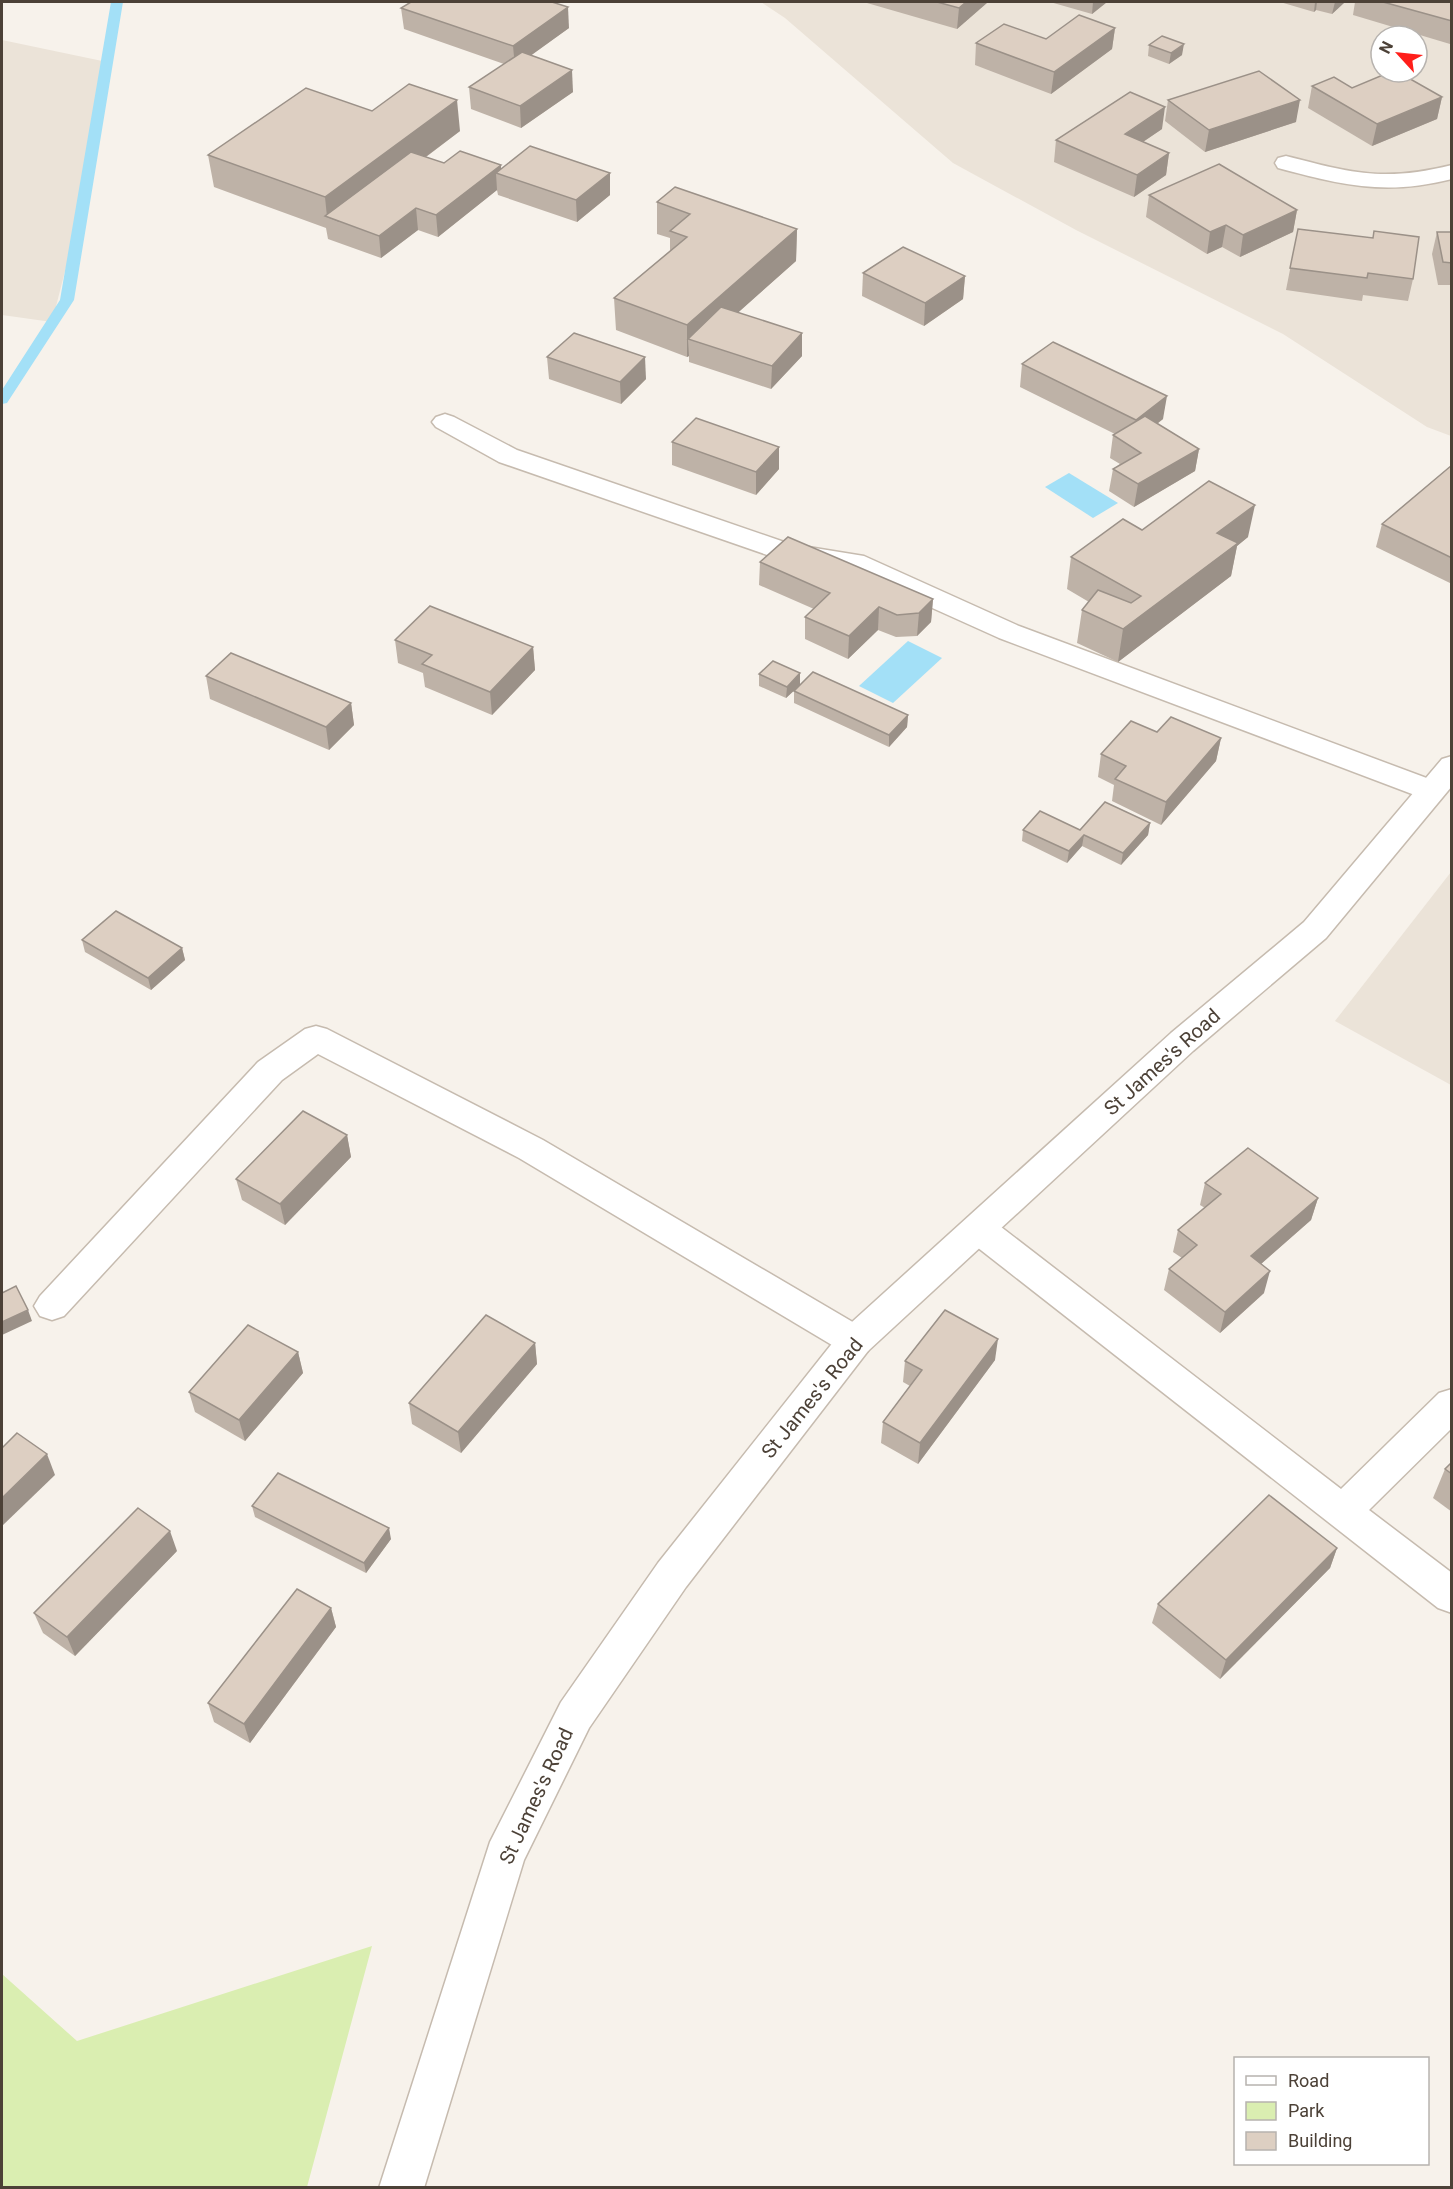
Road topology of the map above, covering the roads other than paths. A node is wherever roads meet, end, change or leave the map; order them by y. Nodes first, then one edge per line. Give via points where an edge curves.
1 (1286, 163) dead end
2 (1452, 172) edge
3 (445, 423) dead end
4 (1441, 778) edge
5 (980, 1230) junction
6 (52, 1306) dead end
7 (855, 1341) junction
8 (1452, 1404) edge
9 (1343, 1512) junction
10 (1452, 1596) edge
11 (401, 2187) edge

1 - 2 street via 1375,183 1402,183
3 - 4 street via 508,456 786,552 854,562 1009,632
4 - 5 street, St James's Road via 1315,930 1182,1042
5 - 7 street, St James's Road
5 - 9 street
6 - 7 street via 270,1071 316,1038 531,1149
7 - 11 street, St James's Road via 672,1575 575,1714 505,1856
8 - 9 street
9 - 10 street

